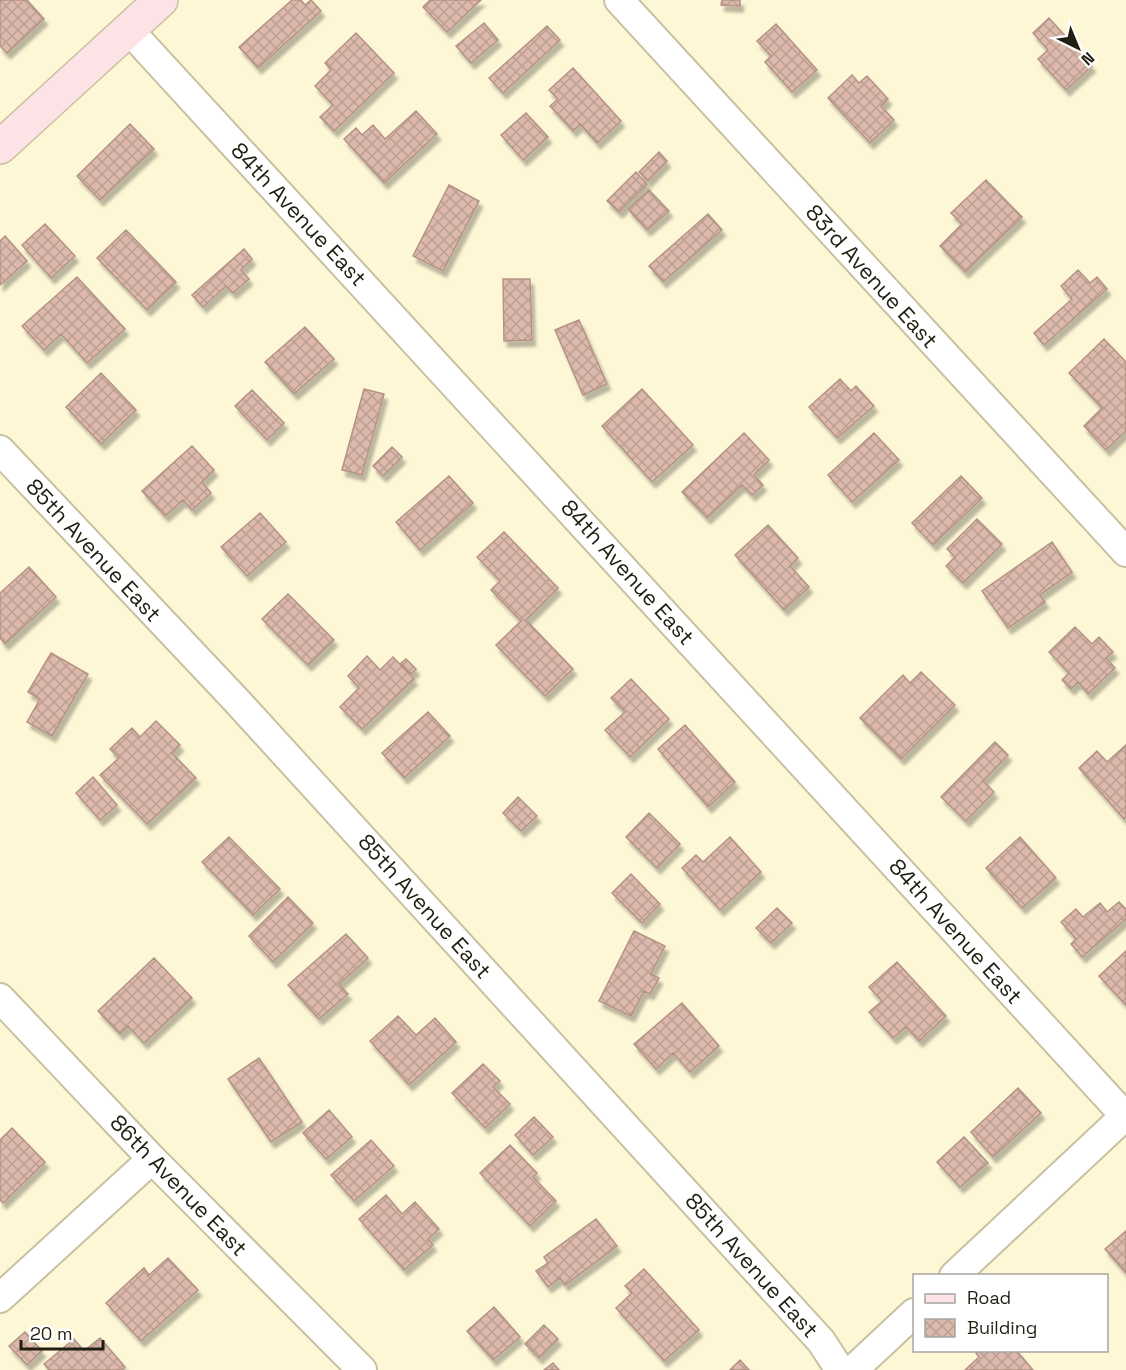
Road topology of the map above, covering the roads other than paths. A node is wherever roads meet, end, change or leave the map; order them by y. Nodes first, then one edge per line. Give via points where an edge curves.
1 (161, 0) edge
2 (619, 0) edge
3 (129, 30) junction
4 (0, 147) edge
5 (0, 450) edge
6 (1126, 552) edge
7 (0, 998) edge
8 (1126, 1116) edge
9 (152, 1159) junction
10 (955, 1274) edge
11 (0, 1298) edge
12 (913, 1315) edge
13 (362, 1370) edge
14 (840, 1370) edge
15 (853, 1370) edge

1 - 3 main road
2 - 6 street, 83rd Avenue East
3 - 4 main road
3 - 8 street, 84th Avenue East
5 - 14 street, 85th Avenue East via 268,734 821,1341
7 - 9 street, 86th Avenue East
8 - 10 street
9 - 11 street
9 - 13 street, 86th Avenue East
12 - 15 street

